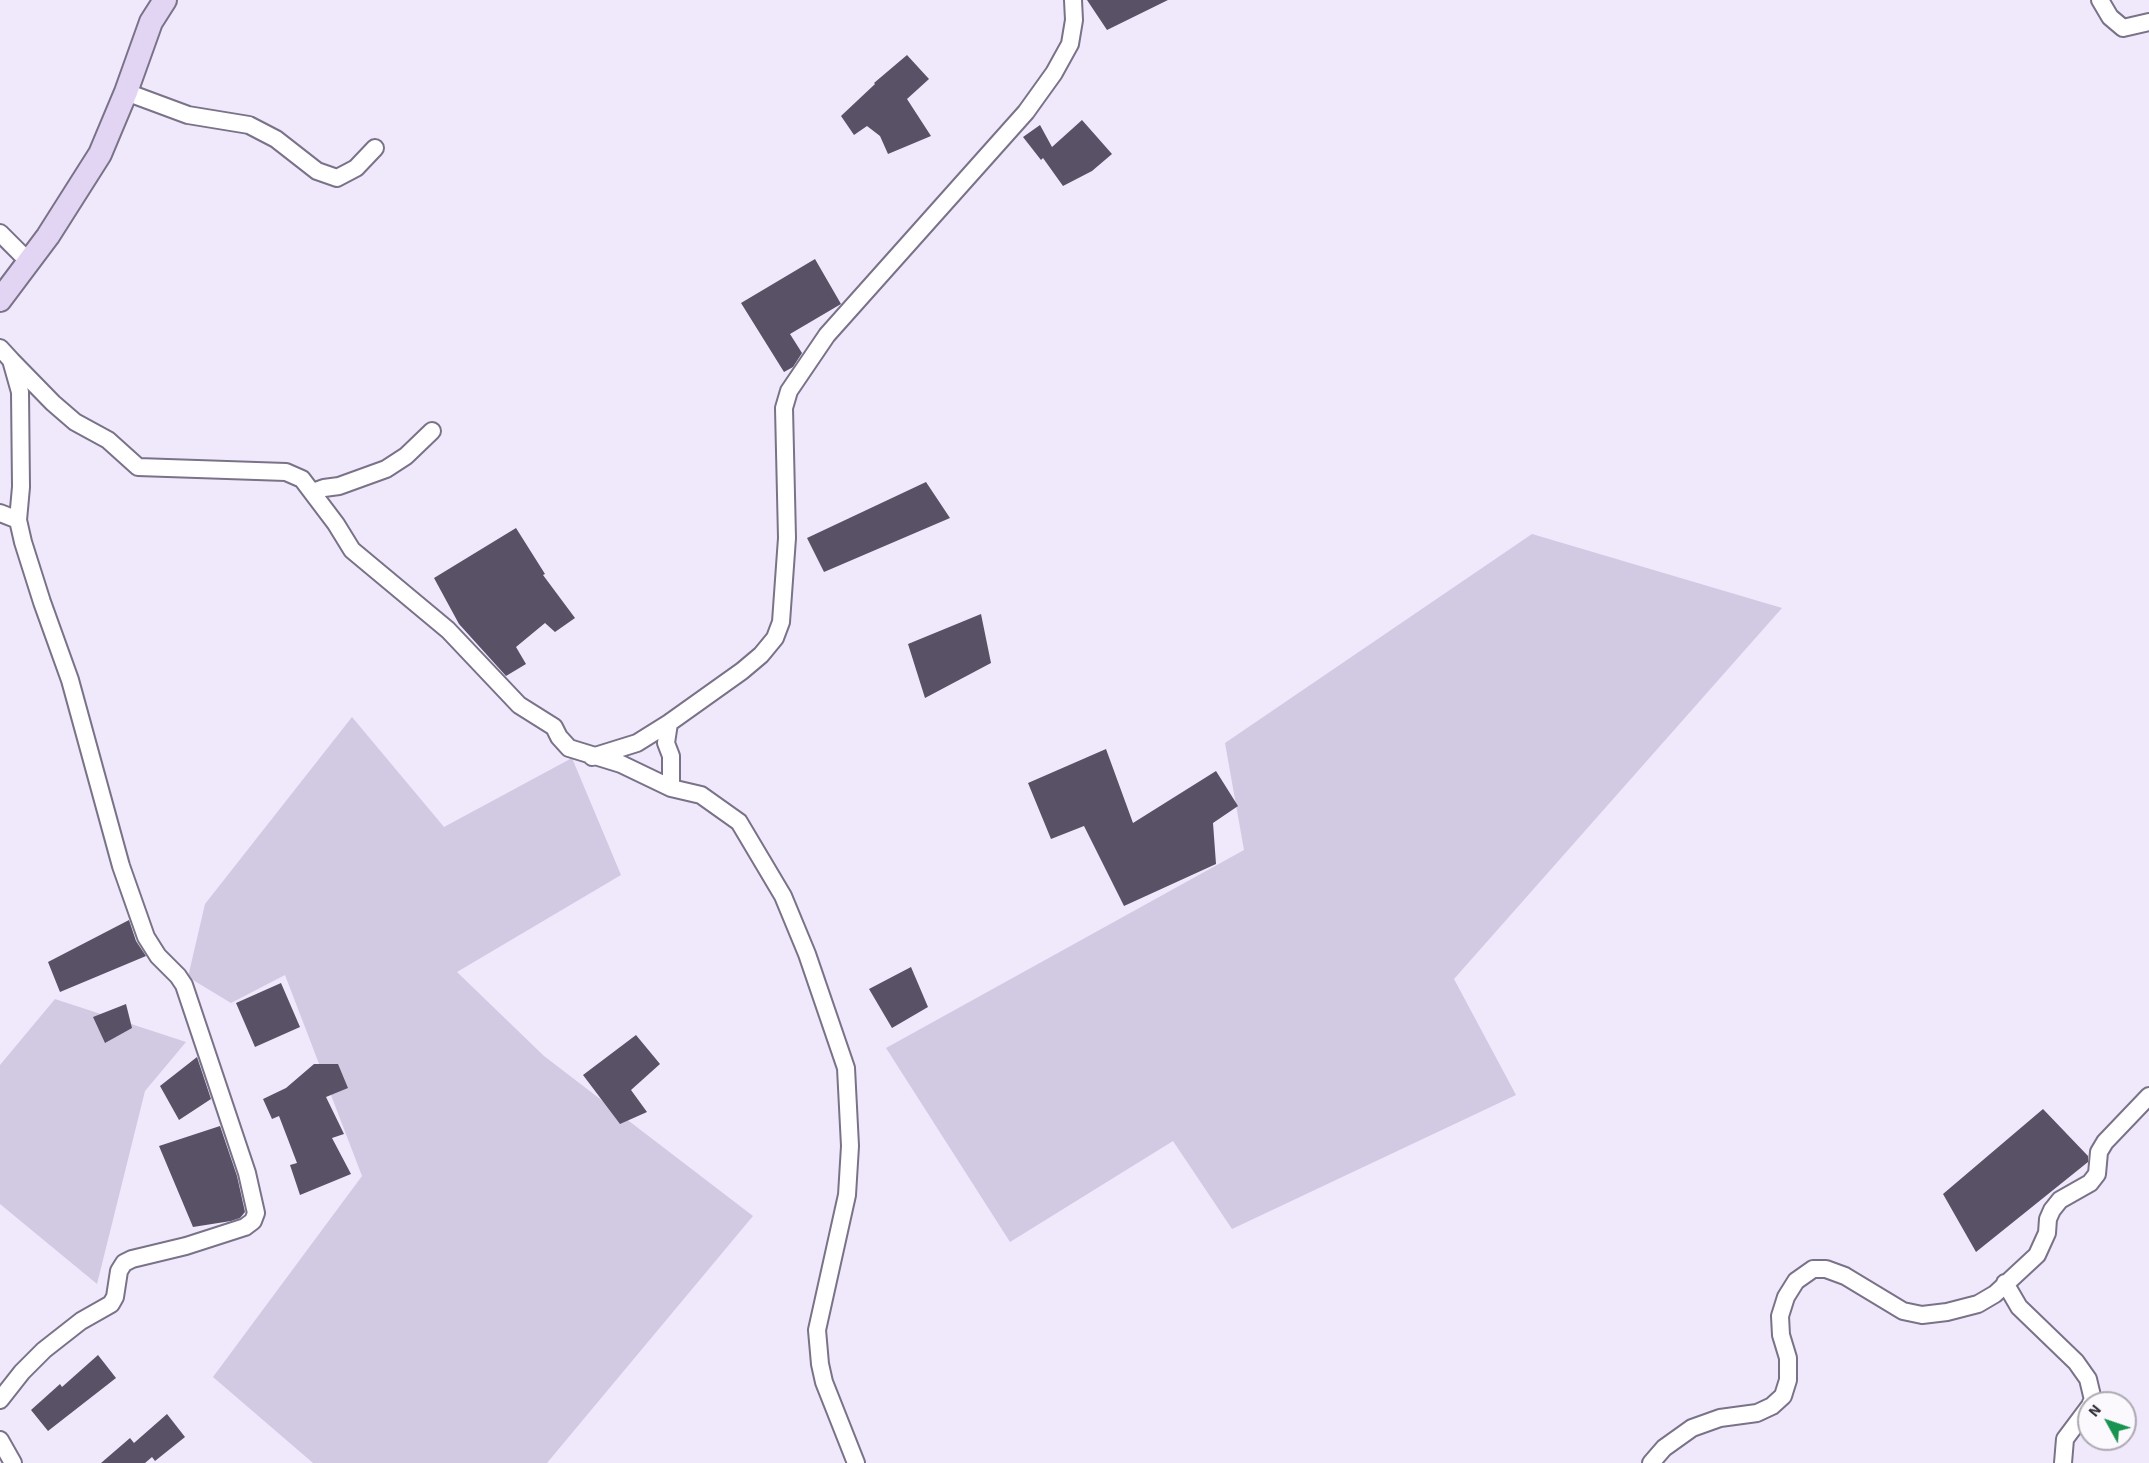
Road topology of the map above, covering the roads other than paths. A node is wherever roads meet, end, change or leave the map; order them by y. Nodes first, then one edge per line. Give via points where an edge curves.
1 (165, 0) edge
2 (1073, 0) edge
3 (2100, 0) edge
4 (2149, 22) edge
5 (126, 92) junction
6 (375, 148) dead end
7 (0, 233) edge
8 (28, 261) junction
9 (0, 300) edge
10 (6, 354) edge
11 (432, 431) dead end
12 (313, 492) junction
13 (0, 513) edge
14 (18, 520) junction
15 (669, 723) junction
16 (592, 757) junction
17 (671, 788) junction
18 (2149, 1096) edge
19 (2005, 1283) junction
20 (2092, 1391) edge
21 (0, 1400) edge
22 (2077, 1423) edge
23 (0, 1440) edge
24 (13, 1463) edge
25 (856, 1463) edge
26 (1651, 1463) edge
27 (2063, 1463) edge

1 - 5 street via 151,22
2 - 15 street via 1070,44 1026,112 827,334 789,391 784,408 787,538 781,622 775,638 754,661
3 - 4 street via 2110,17 2123,28
5 - 6 street via 188,115 249,125 276,139 317,171 338,178 356,168
5 - 8 street via 100,154
7 - 8 street
8 - 9 street
10 - 12 street via 53,404 75,422 108,440 138,467 286,472 302,479
10 - 14 street via 20,392
11 - 12 street via 386,469
12 - 16 street via 352,550 448,630 519,705 554,727 569,748
13 - 14 street
14 - 21 street via 70,680 121,866 146,937 184,985 247,1173 256,1213 245,1227 124,1263 111,1304 44,1350
15 - 16 street via 637,743
15 - 17 street via 666,743 671,756
16 - 17 street via 621,764
17 - 25 street via 700,795 725,811 738,822 756,849 783,896 807,954 846,1068 850,1146 847,1196 817,1330 825,1382
18 - 19 street via 2105,1142 2099,1152 2097,1174 2090,1183 2060,1200 2052,1210 2037,1255
19 - 20 street via 2019,1307 2082,1370
19 - 26 street via 1978,1304 1922,1315 1904,1311 1845,1276 1813,1269 1796,1281 1780,1316 1788,1358 1783,1396 1757,1413 1720,1418 1692,1428
22 - 27 street via 2065,1439
23 - 24 street

